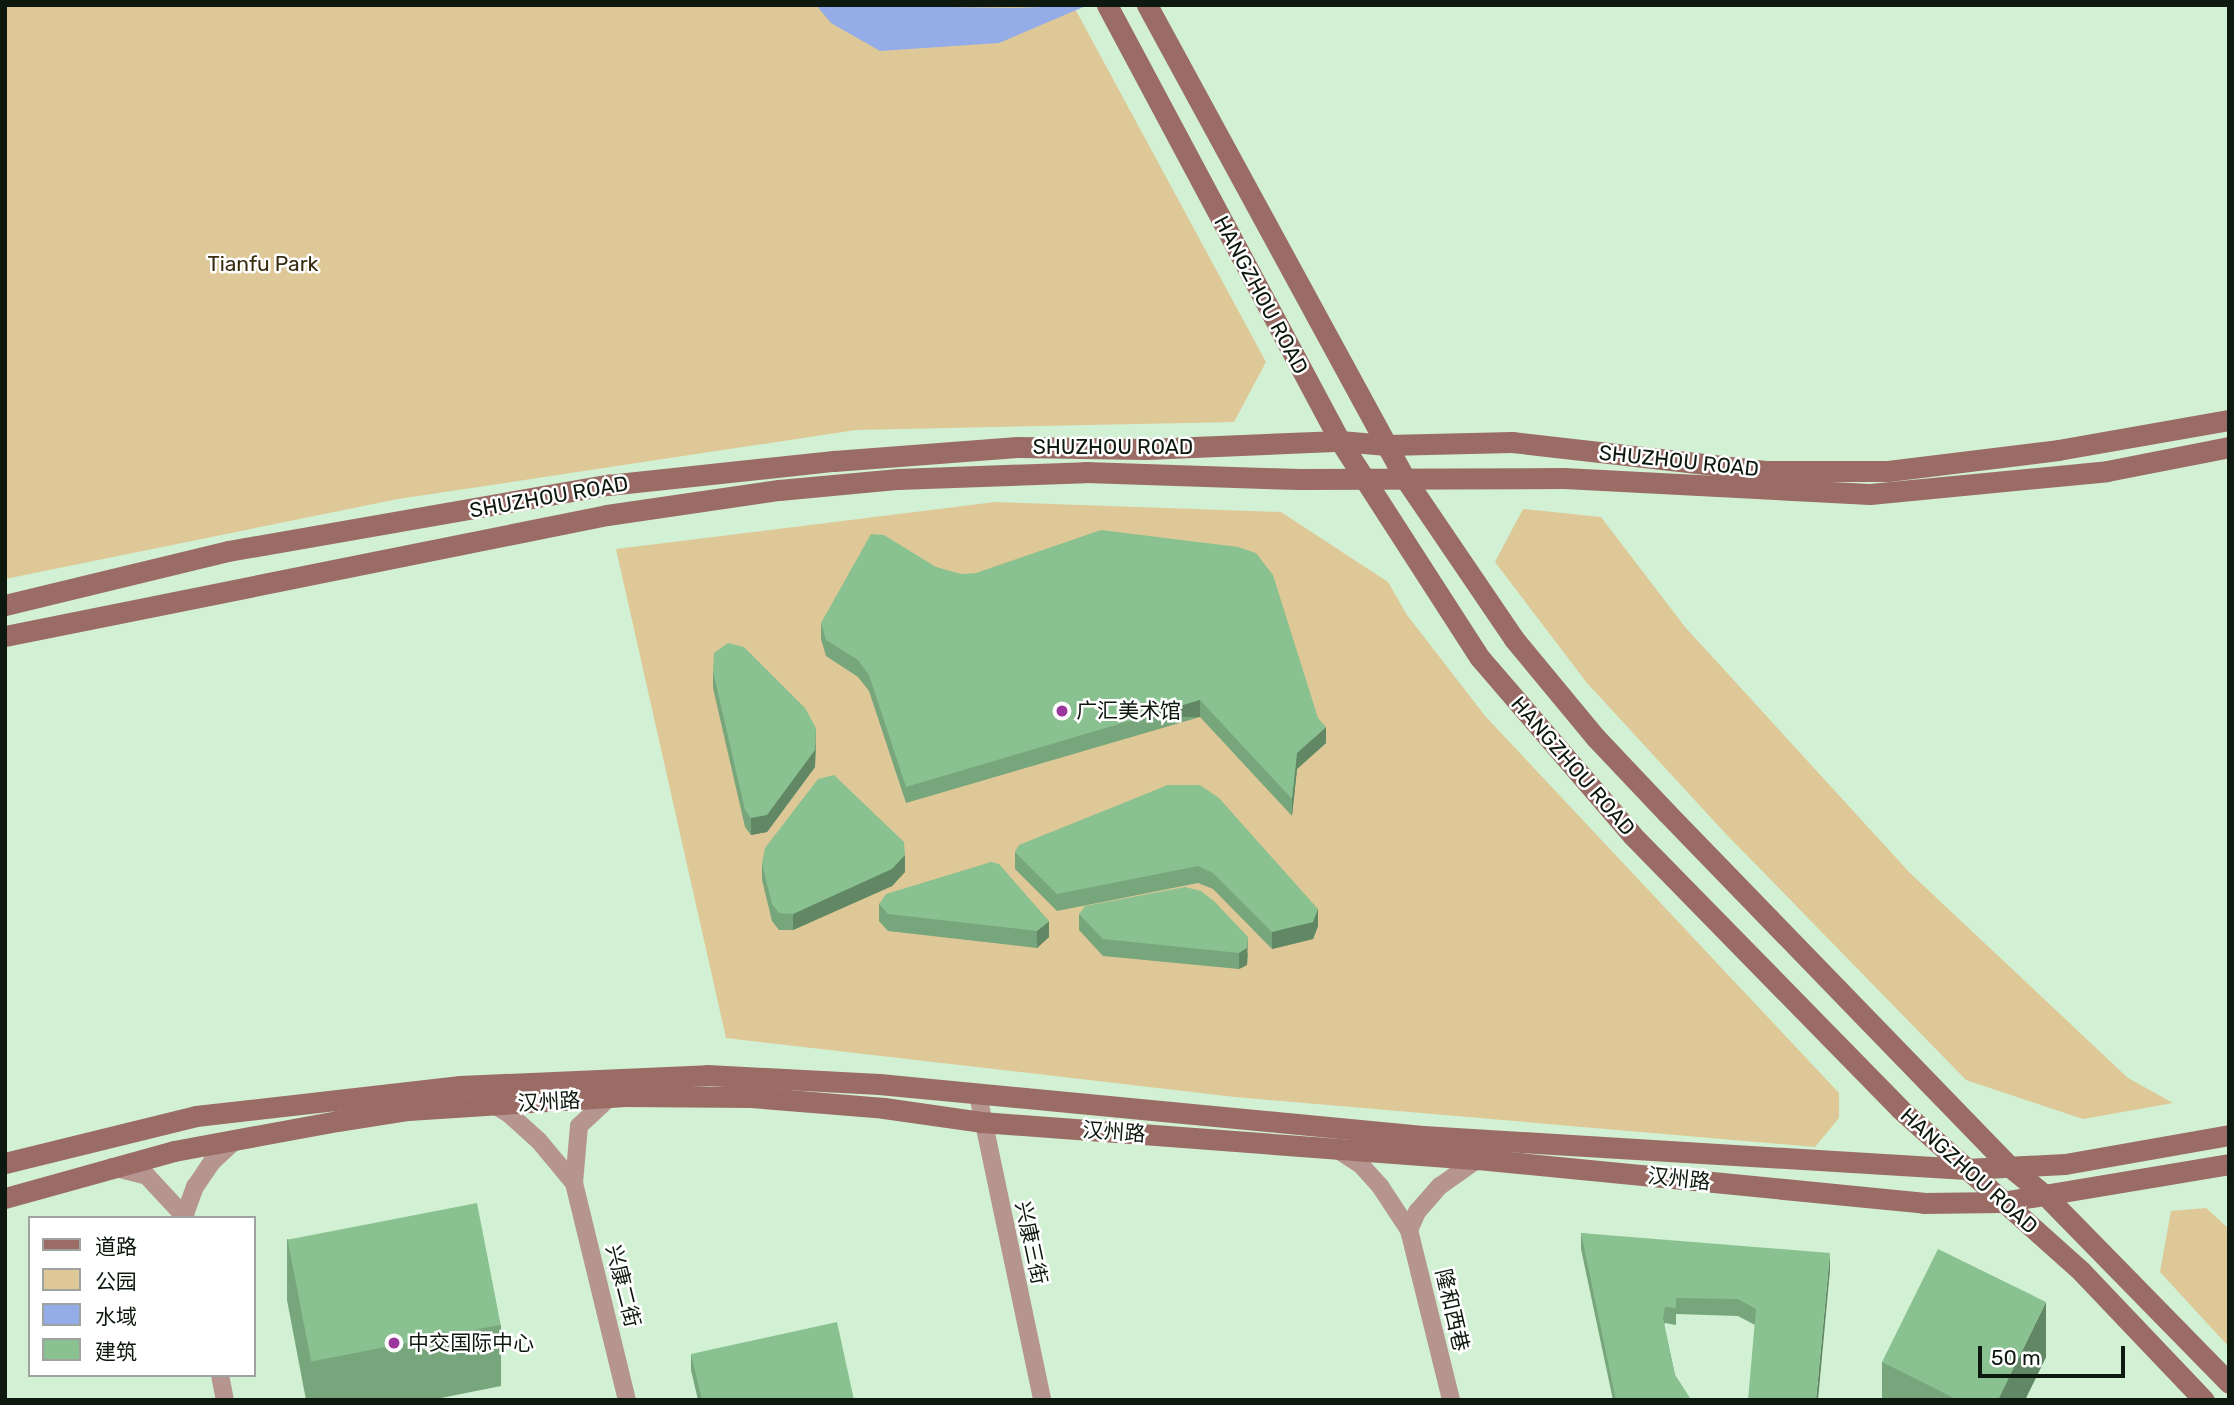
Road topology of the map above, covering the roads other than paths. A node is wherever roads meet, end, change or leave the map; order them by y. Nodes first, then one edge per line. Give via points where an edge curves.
1 (1107, 5) edge
2 (1147, 7) edge
3 (2229, 420) edge
4 (1340, 441) junction
5 (1387, 445) junction
6 (2229, 447) edge
7 (1404, 477) junction
8 (1363, 478) junction
9 (5, 605) edge
10 (5, 636) edge
11 (978, 1095) junction
12 (609, 1098) junction
13 (492, 1104) junction
14 (981, 1122) junction
15 (2229, 1135) edge
16 (236, 1140) junction
17 (1335, 1148) junction
18 (1478, 1159) junction
19 (5, 1163) edge
20 (2229, 1164) edge
21 (112, 1167) junction
22 (2010, 1167) junction
23 (1966, 1168) junction
24 (574, 1183) junction
25 (2046, 1196) junction
26 (5, 1198) edge
27 (2002, 1202) junction
28 (186, 1216) edge
29 (1409, 1230) junction
30 (220, 1377) edge
31 (2229, 1383) edge
32 (225, 1400) edge
33 (626, 1400) edge
34 (1042, 1400) edge
35 (1451, 1400) edge
36 (2204, 1400) edge

1 - 4 main road, HANGZHOU ROAD
2 - 5 main road, HANGZHOU ROAD
3 - 5 main road, SHUZHOU ROAD via 2058,450 1888,471 1767,471 1512,442
4 - 5 main road, SHUZHOU ROAD
4 - 8 main road, HANGZHOU ROAD
4 - 9 main road, SHUZHOU ROAD via 1146,449 1017,447 608,485 228,551
5 - 7 main road, HANGZHOU ROAD
6 - 7 main road, SHUZHOU ROAD via 2107,471 1870,494 1564,478
7 - 8 main road, SHUZHOU ROAD
7 - 22 main road, HANGZHOU ROAD via 1514,639 1596,738
8 - 10 main road, SHUZHOU ROAD via 988,473 779,490 607,515
8 - 23 main road, HANGZHOU ROAD via 1480,658 1562,757 1900,1109
11 - 14 street, 兴康三街
11 - 19 main road, 汉州路 via 732,1075 460,1086 196,1116
11 - 23 main road, 汉州路 via 1423,1136
12 - 13 main road, 汉州路
12 - 14 main road, 汉州路 via 751,1097
12 - 24 street via 579,1126
13 - 16 main road, 汉州路 via 408,1110
13 - 24 street via 539,1141
14 - 17 main road, 汉州路
14 - 34 street, 兴康三街
15 - 22 main road, 汉州路 via 2078,1162
16 - 21 main road, 汉州路
16 - 28 street via 201,1178
17 - 18 main road, 汉州路
17 - 29 street, 隆和西巷 via 1361,1165 1380,1186
18 - 27 main road, 汉州路 via 1863,1200
18 - 29 street via 1440,1186 1417,1212
20 - 25 main road, 汉州路
21 - 26 main road, 汉州路
21 - 28 street via 147,1177
22 - 23 main road, 汉州路
22 - 25 main road, HANGZHOU ROAD
23 - 27 main road, HANGZHOU ROAD
24 - 33 street, 兴康二街
25 - 27 main road, 汉州路
25 - 31 main road, HANGZHOU ROAD
27 - 36 main road, HANGZHOU ROAD via 2081,1271
29 - 35 street, 隆和西巷
30 - 32 street

